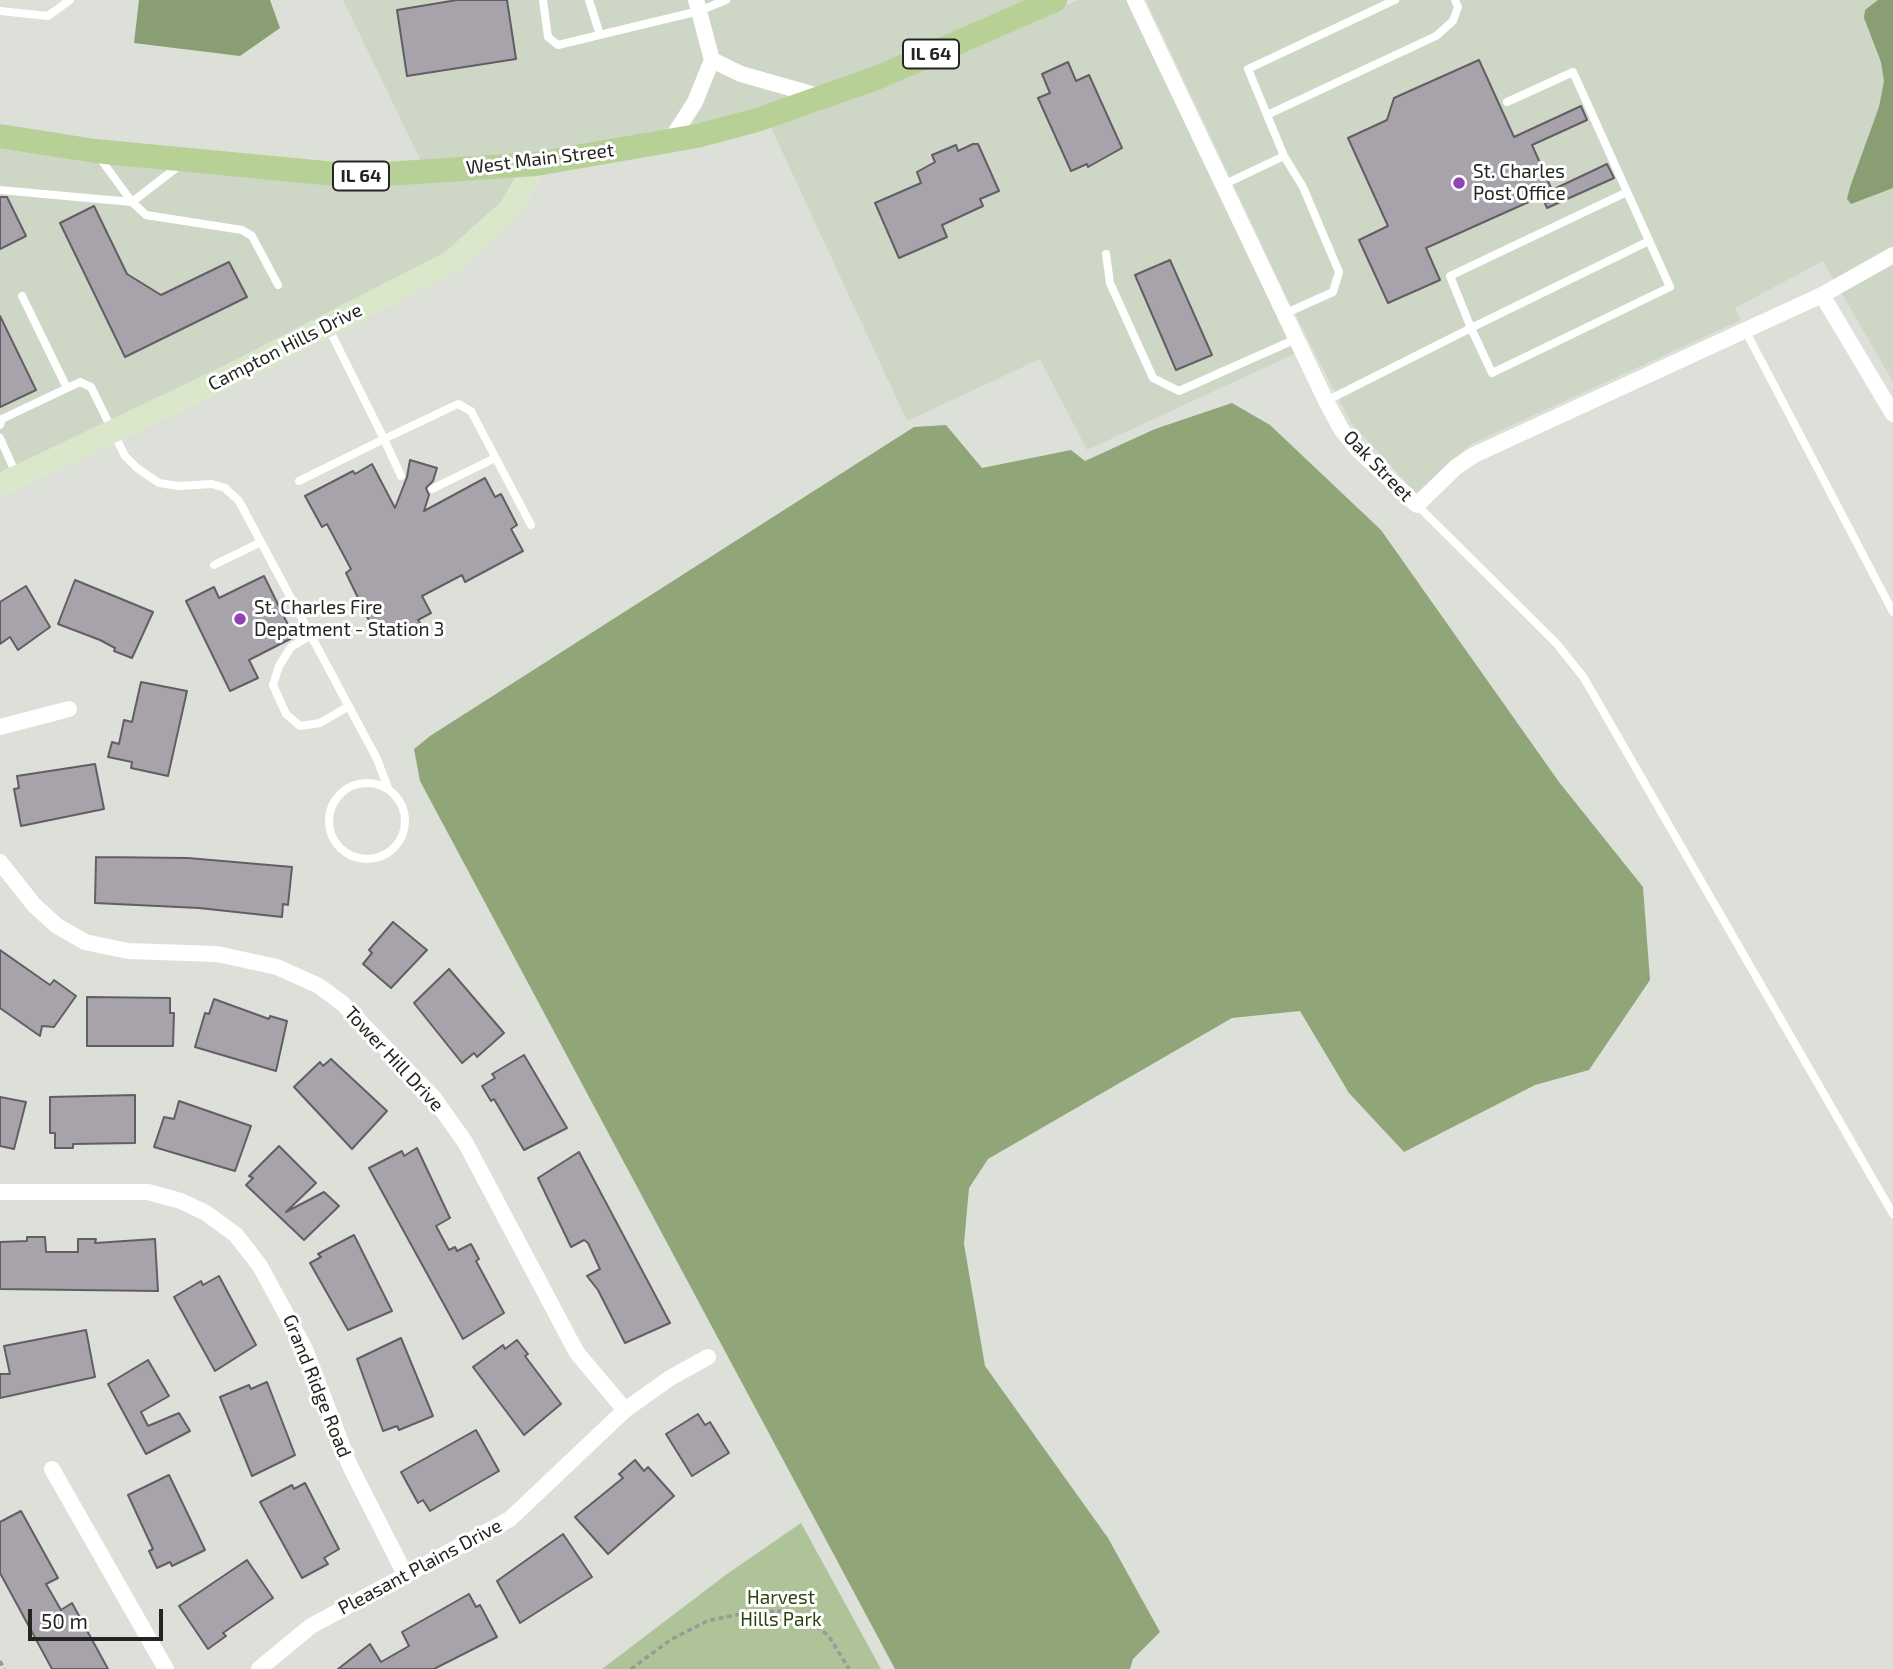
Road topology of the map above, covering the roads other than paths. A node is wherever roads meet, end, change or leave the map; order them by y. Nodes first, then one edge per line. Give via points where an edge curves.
1 (70, 0) edge
2 (543, 0) edge
3 (589, 0) edge
4 (726, 0) edge
5 (1055, 0) edge
6 (1135, 0) edge
7 (1395, 0) edge
8 (1455, 0) edge
9 (697, 6) edge
10 (0, 11) edge
11 (600, 35) junction
12 (712, 60) junction
13 (823, 97) junction
14 (1507, 102) dead end
15 (1267, 114) junction
16 (0, 135) edge
17 (670, 141) junction
18 (95, 151) junction
19 (1284, 156) junction
20 (187, 160) junction
21 (536, 164) junction
22 (1223, 185) junction
23 (0, 190) edge
24 (1627, 192) junction
25 (132, 202) junction
26 (1649, 241) junction
27 (1106, 254) dead end
28 (1893, 255) edge
29 (278, 285) dead end
30 (1822, 295) junction
31 (22, 296) dead end
32 (1284, 314) junction
33 (328, 326) junction
34 (1471, 328) junction
35 (1745, 330) junction
36 (1296, 339) junction
37 (67, 388) junction
38 (1326, 401) junction
39 (1893, 414) edge
40 (1, 422) edge
41 (112, 432) junction
42 (0, 438) edge
43 (384, 439) junction
44 (495, 458) junction
45 (401, 476) dead end
46 (8, 481) edge
47 (299, 481) dead end
48 (432, 489) dead end
49 (1417, 505) junction
50 (531, 525) dead end
51 (261, 542) junction
52 (214, 565) dead end
53 (1893, 612) edge
54 (311, 635) junction
55 (349, 706) junction
56 (69, 709) dead end
57 (0, 727) edge
58 (387, 788) junction
59 (0, 862) edge
60 (0, 1192) edge
61 (1893, 1214) edge
62 (708, 1357) dead end
63 (625, 1410) junction
64 (52, 1469) dead end
65 (406, 1576) junction
66 (166, 1669) edge
67 (259, 1669) edge

1 - 10 lane via 48,16
2 - 11 lane via 552,43
3 - 11 lane
4 - 9 lane
5 - 13 main road, West Main Street / IL 64
6 - 22 street, Oak Street
7 - 15 lane via 1248,69
8 - 15 lane via 1454,21 1436,36
9 - 11 lane
9 - 12 street
12 - 13 street via 741,74
12 - 17 street via 695,102
13 - 17 main road, West Main Street / IL 64 via 757,120
14 - 24 lane via 1573,72
15 - 19 lane
16 - 18 main road, West Main Street / IL 64
17 - 21 main road, West Main Street / IL 64
18 - 20 main road, West Main Street / IL 64
18 - 25 lane
19 - 22 lane
19 - 32 lane via 1303,187 1339,272 1333,292
20 - 21 main road, West Main Street / IL 64 via 356,176
20 - 25 lane
21 - 33 street, Campton Hills Drive via 510,209 451,262
22 - 32 street, Oak Street
23 - 25 lane
24 - 26 lane
24 - 34 lane via 1450,276
25 - 29 lane via 146,215 242,230 253,236
26 - 34 lane
26 - 34 lane via 1670,287 1492,373
27 - 36 lane via 1110,283 1153,378 1179,391
28 - 30 street, Oak Street
30 - 35 street, Oak Street
30 - 39 street
31 - 37 lane
32 - 36 street, Oak Street
33 - 41 street, Campton Hills Drive
33 - 43 lane
34 - 38 lane
35 - 49 street, Oak Street via 1474,455
35 - 53 lane
36 - 38 street, Oak Street
37 - 40 lane
37 - 41 lane via 80,382 91,387
38 - 49 street, Oak Street via 1359,450
41 - 46 street, Campton Hills Drive
41 - 51 lane via 137,468 159,483 225,488 239,501
42 - 46 lane
43 - 44 lane via 457,404 471,411
43 - 45 lane
43 - 47 lane
44 - 48 lane
44 - 50 lane
49 - 61 lane via 1557,644 1584,678
51 - 52 lane
51 - 54 lane
54 - 55 lane
54 - 55 lane via 291,647 276,675 273,685 286,714 300,726 320,723
55 - 58 lane
56 - 57 street
58 - 58 lane via 363,782 341,792 334,802 329,825 339,847 349,854 360,859 386,854 403,834 403,808
59 - 63 street, Tower Hill Drive via 42,912 85,942 128,951 217,954 277,967 319,986 342,1003 433,1097 465,1142 577,1353
60 - 65 street, Grand Ridge Road via 148,1192 181,1200 236,1235 267,1277 305,1349 350,1466
62 - 63 street, Pleasant Plains Drive
63 - 65 street, Pleasant Plains Drive via 510,1519
64 - 66 street
65 - 67 street, Pleasant Plains Drive via 311,1626

